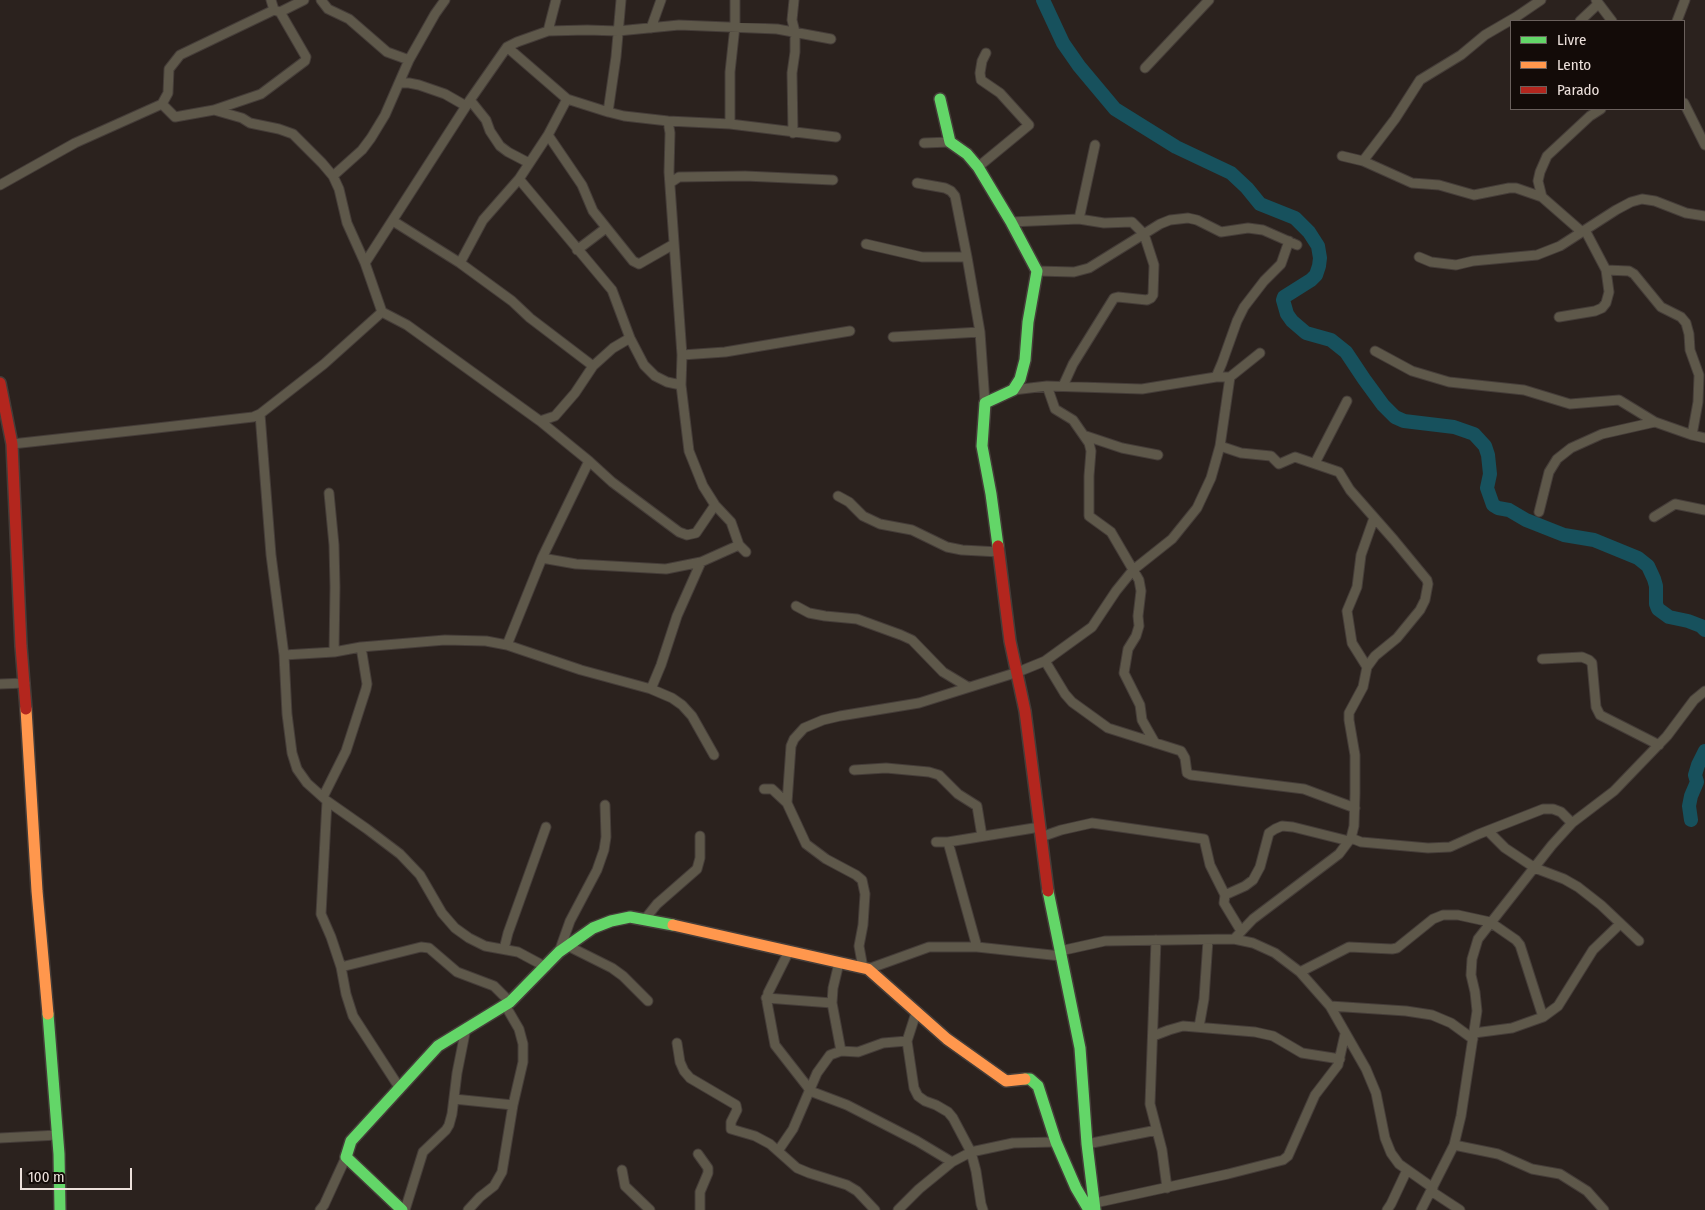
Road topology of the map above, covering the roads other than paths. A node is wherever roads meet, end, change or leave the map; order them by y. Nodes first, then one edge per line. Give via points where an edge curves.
1 (271, 0) edge
2 (304, 0) edge
3 (321, 0) edge
4 (445, 0) edge
5 (556, 0) edge
6 (621, 0) edge
7 (661, 0) edge
8 (735, 0) edge
9 (794, 0) edge
10 (1209, 0) edge
11 (1541, 0) edge
12 (1685, 0) edge
13 (1597, 2) edge
14 (277, 11) junction
15 (1510, 20) edge
16 (1511, 20) edge
17 (1581, 20) edge
18 (1611, 20) edge
19 (1677, 20) edge
20 (735, 26) junction
21 (651, 28) junction
22 (548, 31) junction
23 (618, 31) junction
24 (795, 32) junction
25 (831, 39) dead end
26 (507, 47) junction
27 (986, 53) dead end
28 (409, 60) junction
29 (1146, 68) dead end
30 (400, 83) junction
31 (567, 99) junction
32 (940, 99) dead end
33 (468, 103) junction
34 (162, 104) junction
35 (1685, 105) edge
36 (214, 110) junction
37 (1599, 110) edge
38 (608, 112) junction
39 (668, 121) junction
40 (730, 124) junction
41 (794, 133) junction
42 (548, 136) junction
43 (836, 137) dead end
44 (950, 142) junction
45 (924, 143) dead end
46 (1095, 145) dead end
47 (1705, 145) edge
48 (1342, 156) dead end
49 (1364, 160) junction
50 (529, 162) junction
51 (978, 167) junction
52 (669, 172) junction
53 (333, 176) junction
54 (679, 178) junction
55 (518, 180) junction
56 (833, 180) dead end
57 (670, 182) junction
58 (917, 183) dead end
59 (0, 185) edge
60 (1542, 197) junction
61 (1705, 216) edge
62 (1079, 219) junction
63 (393, 221) junction
64 (1011, 222) junction
65 (606, 228) junction
66 (1583, 231) junction
67 (1144, 234) junction
68 (674, 244) junction
69 (866, 244) dead end
70 (578, 250) junction
71 (967, 257) junction
72 (1419, 257) dead end
73 (365, 263) junction
74 (460, 263) junction
75 (1606, 270) junction
76 (1037, 271) junction
77 (382, 312) junction
78 (1558, 316) dead end
79 (850, 331) dead end
80 (980, 332) junction
81 (893, 337) dead end
82 (630, 338) junction
83 (1375, 351) dead end
84 (1260, 353) dead end
85 (682, 355) junction
86 (593, 366) junction
87 (1216, 377) junction
88 (1230, 377) junction
89 (0, 383) edge
90 (681, 385) junction
91 (1047, 386) junction
92 (1063, 386) junction
93 (1013, 390) junction
94 (1347, 401) dead end
95 (985, 403) junction
96 (260, 414) junction
97 (540, 421) junction
98 (1655, 422) junction
99 (1086, 436) junction
100 (1692, 436) junction
101 (1705, 438) edge
102 (12, 444) junction
103 (1220, 446) junction
104 (1158, 455) dead end
105 (589, 461) junction
106 (1315, 463) junction
107 (329, 494) dead end
108 (838, 496) dead end
109 (715, 504) junction
110 (1705, 510) edge
111 (1539, 512) dead end
112 (1654, 517) dead end
113 (1374, 518) junction
114 (999, 552) junction
115 (542, 558) junction
116 (701, 562) junction
117 (1133, 570) junction
118 (796, 606) dead end
119 (507, 645) junction
120 (361, 647) junction
121 (334, 652) junction
122 (284, 655) junction
123 (1542, 659) dead end
124 (1045, 661) junction
125 (1368, 667) junction
126 (1018, 672) junction
127 (25, 683) junction
128 (0, 684) edge
129 (968, 687) junction
130 (651, 689) junction
131 (1705, 691) edge
132 (1155, 743) junction
133 (1659, 745) junction
134 (714, 755) dead end
135 (854, 770) dead end
136 (764, 789) dead end
137 (325, 799) junction
138 (786, 803) junction
139 (605, 805) dead end
140 (1355, 808) junction
141 (1572, 823) junction
142 (546, 827) dead end
143 (1488, 830) junction
144 (1040, 832) junction
145 (700, 836) dead end
146 (982, 836) junction
147 (1350, 840) junction
148 (936, 842) dead end
149 (948, 842) junction
150 (1535, 868) junction
151 (1225, 895) junction
152 (645, 919) junction
153 (1490, 922) junction
154 (1620, 924) junction
155 (1242, 931) junction
156 (1234, 939) junction
157 (1156, 940) junction
158 (1208, 940) junction
159 (1639, 941) dead end
160 (977, 946) junction
161 (504, 948) junction
162 (564, 949) junction
163 (788, 951) junction
164 (1060, 954) junction
165 (839, 963) junction
166 (341, 967) junction
167 (546, 968) junction
168 (865, 969) junction
169 (1300, 972) junction
170 (766, 998) junction
171 (648, 1001) dead end
172 (507, 1003) junction
173 (832, 1003) junction
174 (1330, 1006) junction
175 (916, 1013) junction
176 (1544, 1017) junction
177 (1199, 1027) junction
178 (466, 1028) junction
179 (1345, 1034) junction
180 (1153, 1036) junction
181 (1473, 1036) junction
182 (908, 1041) junction
183 (677, 1043) dead end
184 (841, 1051) junction
185 (1340, 1058) junction
186 (399, 1087) junction
187 (810, 1090) junction
188 (454, 1099) junction
189 (513, 1105) junction
190 (1157, 1130) junction
191 (58, 1135) junction
192 (0, 1138) edge
193 (1056, 1142) junction
194 (1087, 1144) junction
195 (1454, 1146) junction
196 (778, 1151) junction
197 (970, 1152) junction
198 (698, 1154) dead end
199 (346, 1157) junction
200 (952, 1162) junction
201 (622, 1170) dead end
202 (1407, 1170) junction
203 (1167, 1188) junction
204 (1432, 1190) junction
205 (1093, 1208) edge
206 (60, 1210) edge
207 (320, 1210) edge
208 (403, 1210) edge
209 (468, 1210) edge
210 (650, 1210) edge
211 (700, 1210) edge
212 (875, 1210) edge
213 (898, 1210) edge
214 (984, 1210) edge
215 (1387, 1210) edge
216 (1421, 1210) edge
217 (1460, 1210) edge
218 (1604, 1210) edge

1 - 14 street
2 - 14 street
3 - 28 street via 328,9 349,19 387,52
4 - 28 street
5 - 22 street
6 - 23 street
7 - 21 street
8 - 20 street
9 - 24 street via 792,20
10 - 29 street
11 - 16 street
12 - 19 street
13 - 17 street
13 - 18 street
14 - 34 street via 180,55 169,69 168,93
14 - 36 street via 306,56 304,61 260,94
15 - 49 street via 1420,80
20 - 21 street
20 - 24 street
20 - 40 street via 730,72
21 - 23 street
22 - 23 street
22 - 26 street
23 - 38 street
24 - 25 street
24 - 41 street via 792,73
26 - 31 street
26 - 33 street
27 - 51 street via 981,80 1000,93 1029,124
28 - 30 street
30 - 33 street via 409,82
30 - 53 street via 371,138
31 - 38 street
31 - 42 street
32 - 44 street
33 - 50 street via 486,120 500,146
33 - 63 street
34 - 36 street via 175,117
34 - 59 street via 75,142
35 - 47 street
36 - 53 street via 293,134
37 - 60 street via 1548,156 1538,181
38 - 39 street
39 - 40 street
39 - 52 street
40 - 41 street
41 - 43 street
42 - 50 street
42 - 65 street via 582,185 593,210
44 - 45 street
44 - 51 street
46 - 62 street
48 - 49 street
49 - 60 street via 1412,183 1439,185 1474,195 1516,188
50 - 55 street
51 - 64 street
52 - 54 street
52 - 57 street
53 - 73 street via 347,223
54 - 56 street via 745,176
54 - 57 street
55 - 70 street
55 - 74 street via 483,220
57 - 68 street
58 - 71 street via 951,191
60 - 66 street
61 - 66 street via 1642,199 1616,210
62 - 64 street
62 - 67 street via 1129,222
63 - 73 street
63 - 74 street
64 - 76 street
65 - 68 street via 639,264
65 - 70 street
66 - 72 street via 1560,246 1537,255 1456,265
66 - 75 street
67 - 76 street via 1082,271
67 - 87 street via 1170,220 1188,218 1221,232 1248,228 1263,230 1293,243 1281,264 1240,314
67 - 92 street via 1154,265 1153,295 1147,300 1114,298
68 - 85 street
69 - 71 street via 922,257
70 - 82 street via 614,294
71 - 80 street
73 - 77 street
74 - 86 street
75 - 78 street via 1609,292 1602,308
75 - 100 street via 1634,274 1661,307 1686,323 1690,350 1700,375
76 - 93 street via 1025,360
77 - 96 street via 324,364
77 - 97 street via 407,326
79 - 85 street via 724,352
80 - 81 street
80 - 95 street
82 - 86 street
82 - 90 street via 644,365 655,376
83 - 98 street via 1412,371 1449,382 1524,390 1570,404 1620,400
84 - 88 street
85 - 90 street
86 - 97 street via 560,412
87 - 88 street
87 - 92 street via 1142,389
88 - 103 street
89 - 102 street
90 - 109 street via 689,451 703,486
91 - 92 street
91 - 93 street
91 - 99 street via 1055,409 1073,420
93 - 95 street
94 - 106 street
95 - 114 street via 982,446
96 - 102 street
96 - 122 street
97 - 105 street
98 - 100 street
98 - 111 street via 1602,434 1571,448 1557,459 1549,472
99 - 104 street
99 - 117 street via 1091,451 1089,516 1111,532
100 - 101 street
102 - 127 street
103 - 106 street via 1271,456 1279,464 1295,457
103 - 117 street via 1198,508 1172,539
105 - 109 street via 651,512 687,535 696,533
105 - 115 street
106 - 113 street via 1339,472
107 - 121 street via 336,587
108 - 114 street via 862,516 880,524 912,530 947,547
109 - 116 street via 733,526 742,548
110 - 112 street via 1675,504
113 - 125 street via 1346,615 1352,643
113 - 125 street via 1428,584 1420,610
114 - 126 street via 1010,641
115 - 116 street via 576,564 666,569
115 - 119 street
116 - 130 street via 677,616
117 - 124 street via 1092,627
117 - 132 street via 1141,591 1139,626 1128,648 1124,673 1140,705 1142,720
118 - 129 street via 808,613 856,618 902,635 912,640 943,672
119 - 120 street via 445,640
119 - 130 street
120 - 121 street
120 - 137 street via 366,689 346,751
121 - 122 street
122 - 137 street via 292,753 297,769 307,783
123 - 133 street via 1589,660 1600,715
124 - 126 street
124 - 132 street via 1065,694 1097,721 1108,728
125 - 140 street via 1349,714 1355,755
126 - 129 street
126 - 144 street via 1026,711
127 - 128 street
127 - 191 street via 36,891
129 - 138 street via 918,703 840,716 804,728 791,746
130 - 134 street via 682,705
131 - 133 street via 1694,700
132 - 140 street via 1183,753 1187,773 1191,775 1304,789
133 - 141 street via 1614,791
135 - 146 street via 886,768 939,775 958,794 977,806
136 - 138 street via 772,789
137 - 161 street via 400,854 420,874 442,913 455,928 485,946
137 - 166 street via 321,914
138 - 168 street via 806,844 862,880 865,894 859,946
139 - 162 street via 604,850 570,921
140 - 147 street
141 - 143 street via 1561,812 1543,809
141 - 150 street
142 - 161 street
143 - 147 street via 1450,847 1428,848
143 - 150 street via 1505,848
144 - 146 street
144 - 151 street via 1092,823 1204,839 1210,865
144 - 164 street
145 - 152 street via 697,869
146 - 149 street
147 - 151 street via 1293,826 1274,828 1269,833 1253,880
147 - 155 street via 1339,854 1275,901
148 - 149 street
149 - 160 street
150 - 153 street
150 - 154 street via 1572,882
151 - 155 street via 1224,903
152 - 162 street via 630,917 611,921 593,928
152 - 163 street
153 - 169 street via 1443,915 1433,919 1397,948 1349,947
153 - 176 street via 1506,931 1520,945
153 - 181 street via 1478,938 1472,959 1477,1012
154 - 159 street
154 - 176 street via 1593,950 1558,1006
155 - 156 street
156 - 158 street
156 - 169 street via 1275,953
157 - 158 street
157 - 164 street via 1105,941
157 - 180 street
158 - 177 street
160 - 164 street
160 - 168 street via 929,947
161 - 167 street
162 - 167 street
162 - 171 street via 612,968
163 - 165 street
163 - 170 street
164 - 194 street via 1080,1048
165 - 168 street
165 - 173 street
166 - 172 street via 428,948 457,972 494,986
166 - 186 street via 353,1016
167 - 172 street
168 - 175 street
169 - 174 street
170 - 173 street
170 - 187 street via 775,1045
172 - 178 street
172 - 189 street via 523,1044 523,1062
173 - 184 street
174 - 179 street
174 - 181 street via 1432,1014
175 - 182 street
175 - 193 street via 1006,1081 1033,1081 1041,1092
176 - 181 street
177 - 180 street via 1183,1026
177 - 185 street via 1273,1036 1302,1053
178 - 186 street via 438,1046
178 - 188 street
179 - 185 street
179 - 202 street via 1366,1069 1391,1152
180 - 190 street via 1150,1104
181 - 195 street
182 - 184 street via 883,1043 858,1052
182 - 197 street via 914,1088 918,1096 948,1112
183 - 196 street via 680,1062 690,1078 736,1104 731,1129 755,1136
184 - 187 street via 830,1055 823,1063
185 - 203 street via 1335,1071 1315,1095 1288,1156 1283,1160
186 - 199 street via 351,1141
187 - 196 street via 793,1130
187 - 200 street via 847,1105
188 - 189 street
188 - 208 street via 446,1130 423,1152
189 - 209 street via 502,1172 494,1186
190 - 194 street
190 - 203 street
191 - 192 street
191 - 206 street
193 - 197 street via 1013,1143
193 - 205 street via 1076,1188
194 - 205 street
195 - 204 street
195 - 218 street via 1498,1154 1532,1169 1560,1174 1587,1191
196 - 212 street via 797,1168 852,1188
197 - 200 street
197 - 214 street
198 - 211 street via 708,1168 700,1192
199 - 207 street
199 - 208 street
200 - 213 street
201 - 210 street via 625,1186
202 - 204 street
202 - 215 street
203 - 205 street
204 - 216 street
204 - 217 street

